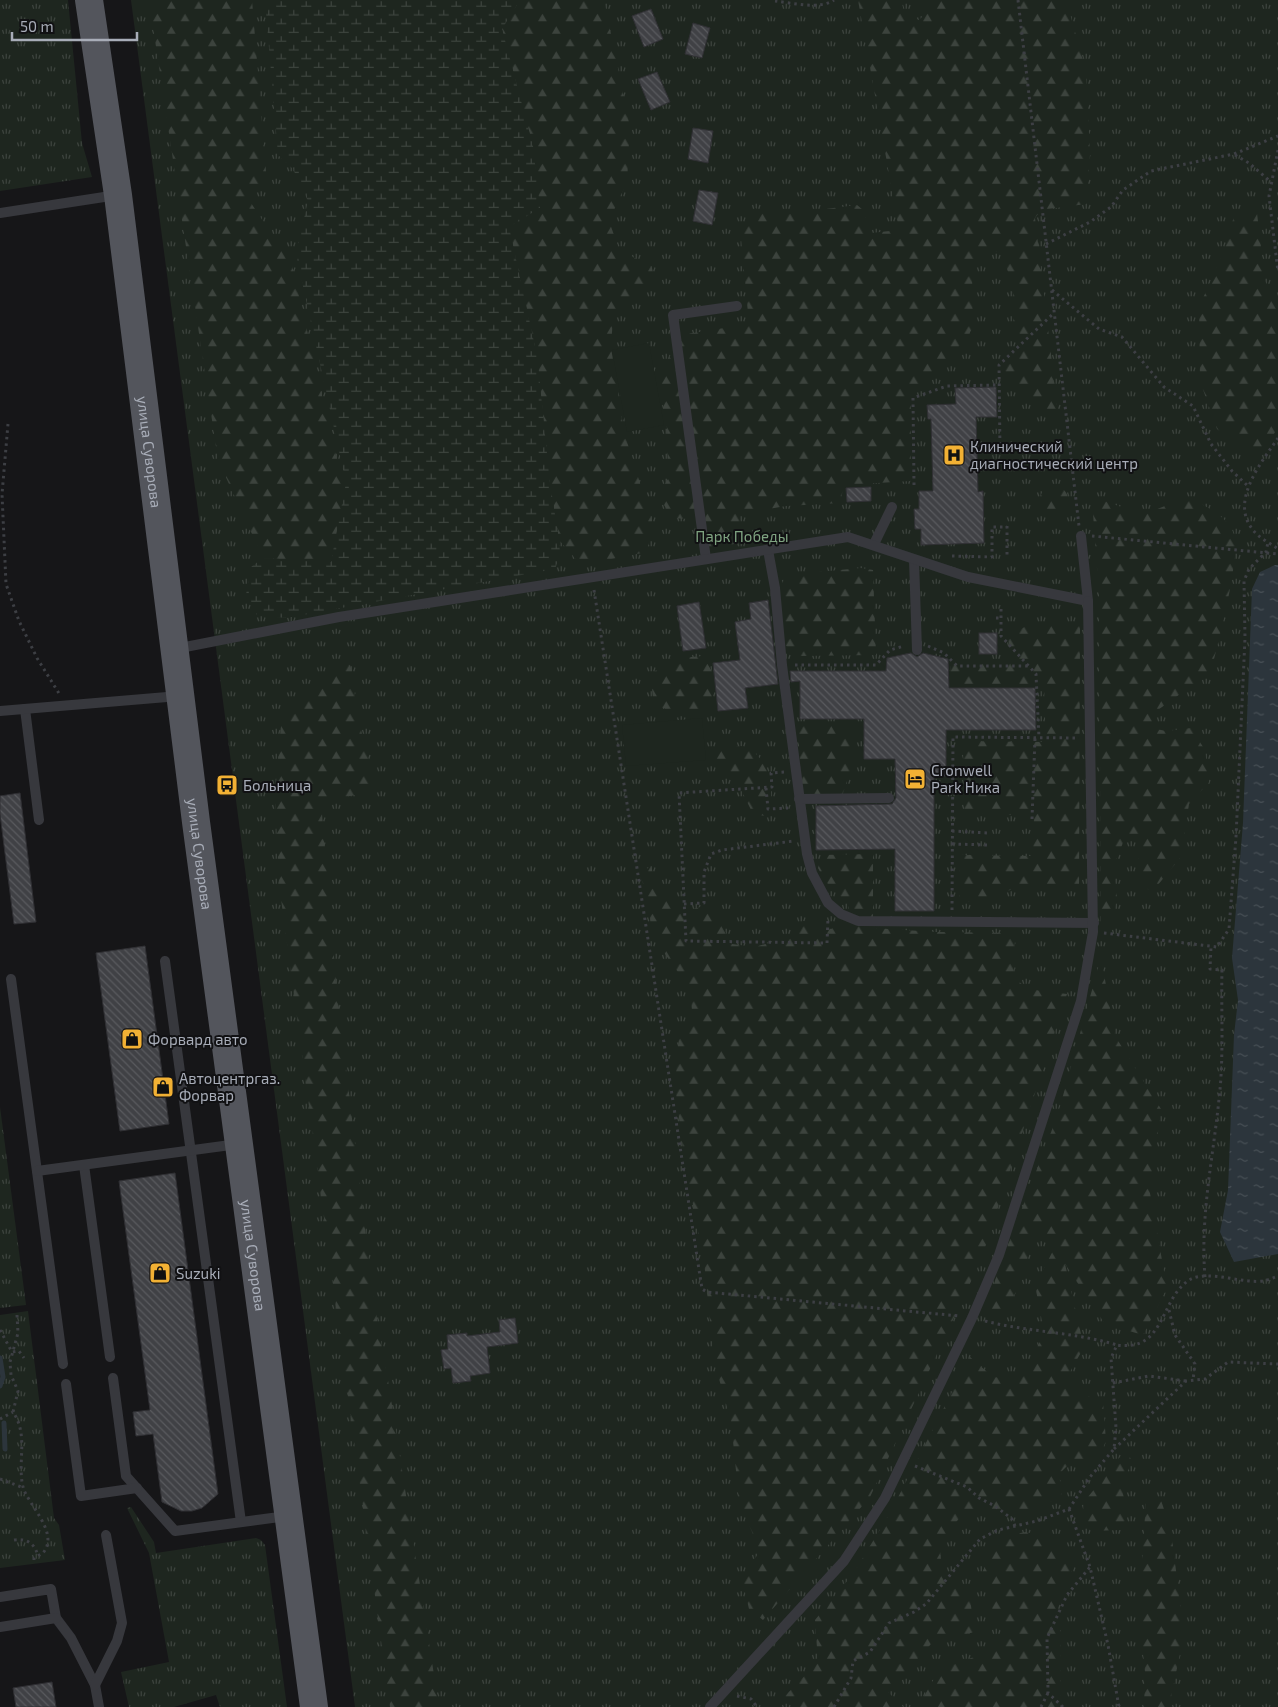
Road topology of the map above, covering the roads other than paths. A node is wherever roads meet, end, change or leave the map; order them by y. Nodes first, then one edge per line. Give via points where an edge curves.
1 (89, 0) edge
2 (118, 195) junction
3 (0, 213) edge
4 (737, 306) dead end
5 (892, 507) dead end
6 (1081, 536) road end
7 (874, 544) junction
8 (768, 550) junction
9 (706, 560) junction
10 (914, 560) junction
11 (1088, 601) junction
12 (917, 648) road end
13 (174, 650) junction
14 (180, 696) junction
15 (25, 709) junction
16 (0, 711) edge
17 (889, 798) dead end
18 (800, 803) junction
19 (39, 820) dead end
20 (1094, 928) junction
21 (165, 961) dead end
22 (11, 979) dead end
23 (238, 1144) junction
24 (190, 1150) junction
25 (84, 1164) junction
26 (37, 1171) junction
27 (110, 1357) dead end
28 (63, 1364) dead end
29 (113, 1378) dead end
30 (66, 1384) dead end
31 (137, 1488) junction
32 (288, 1516) junction
33 (240, 1522) junction
34 (106, 1535) dead end
35 (0, 1597) edge
36 (56, 1618) junction
37 (0, 1627) edge
38 (94, 1685) junction
39 (99, 1707) edge
40 (314, 1707) edge
41 (710, 1707) edge

1 - 2 main road, улица Суворова
2 - 3 lane
2 - 13 main road, улица Суворова
4 - 9 lane via 673,315
5 - 7 lane
6 - 11 lane
7 - 8 lane via 848,537
7 - 10 lane
8 - 9 lane
8 - 18 lane
9 - 13 lane via 339,617
10 - 11 lane via 968,577
10 - 12 lane
11 - 20 lane
13 - 14 main road, улица Суворова
14 - 15 lane
14 - 23 main road, улица Суворова
15 - 16 lane
15 - 19 lane
17 - 18 lane
18 - 20 lane via 812,873 828,903 841,914 858,921
20 - 41 lane via 1081,1001 999,1255 885,1498 844,1561
21 - 24 lane
22 - 26 lane
23 - 24 lane
23 - 32 main road, улица Суворова
24 - 25 lane
24 - 33 lane
25 - 26 lane
25 - 27 lane
26 - 28 lane
29 - 31 lane via 126,1476
30 - 31 lane via 81,1496
31 - 33 lane via 175,1531
32 - 33 lane
32 - 40 main road, улица Суворова
34 - 38 lane via 122,1623 118,1641
35 - 36 lane via 51,1589
36 - 37 lane
36 - 38 lane via 72,1638
38 - 39 lane

